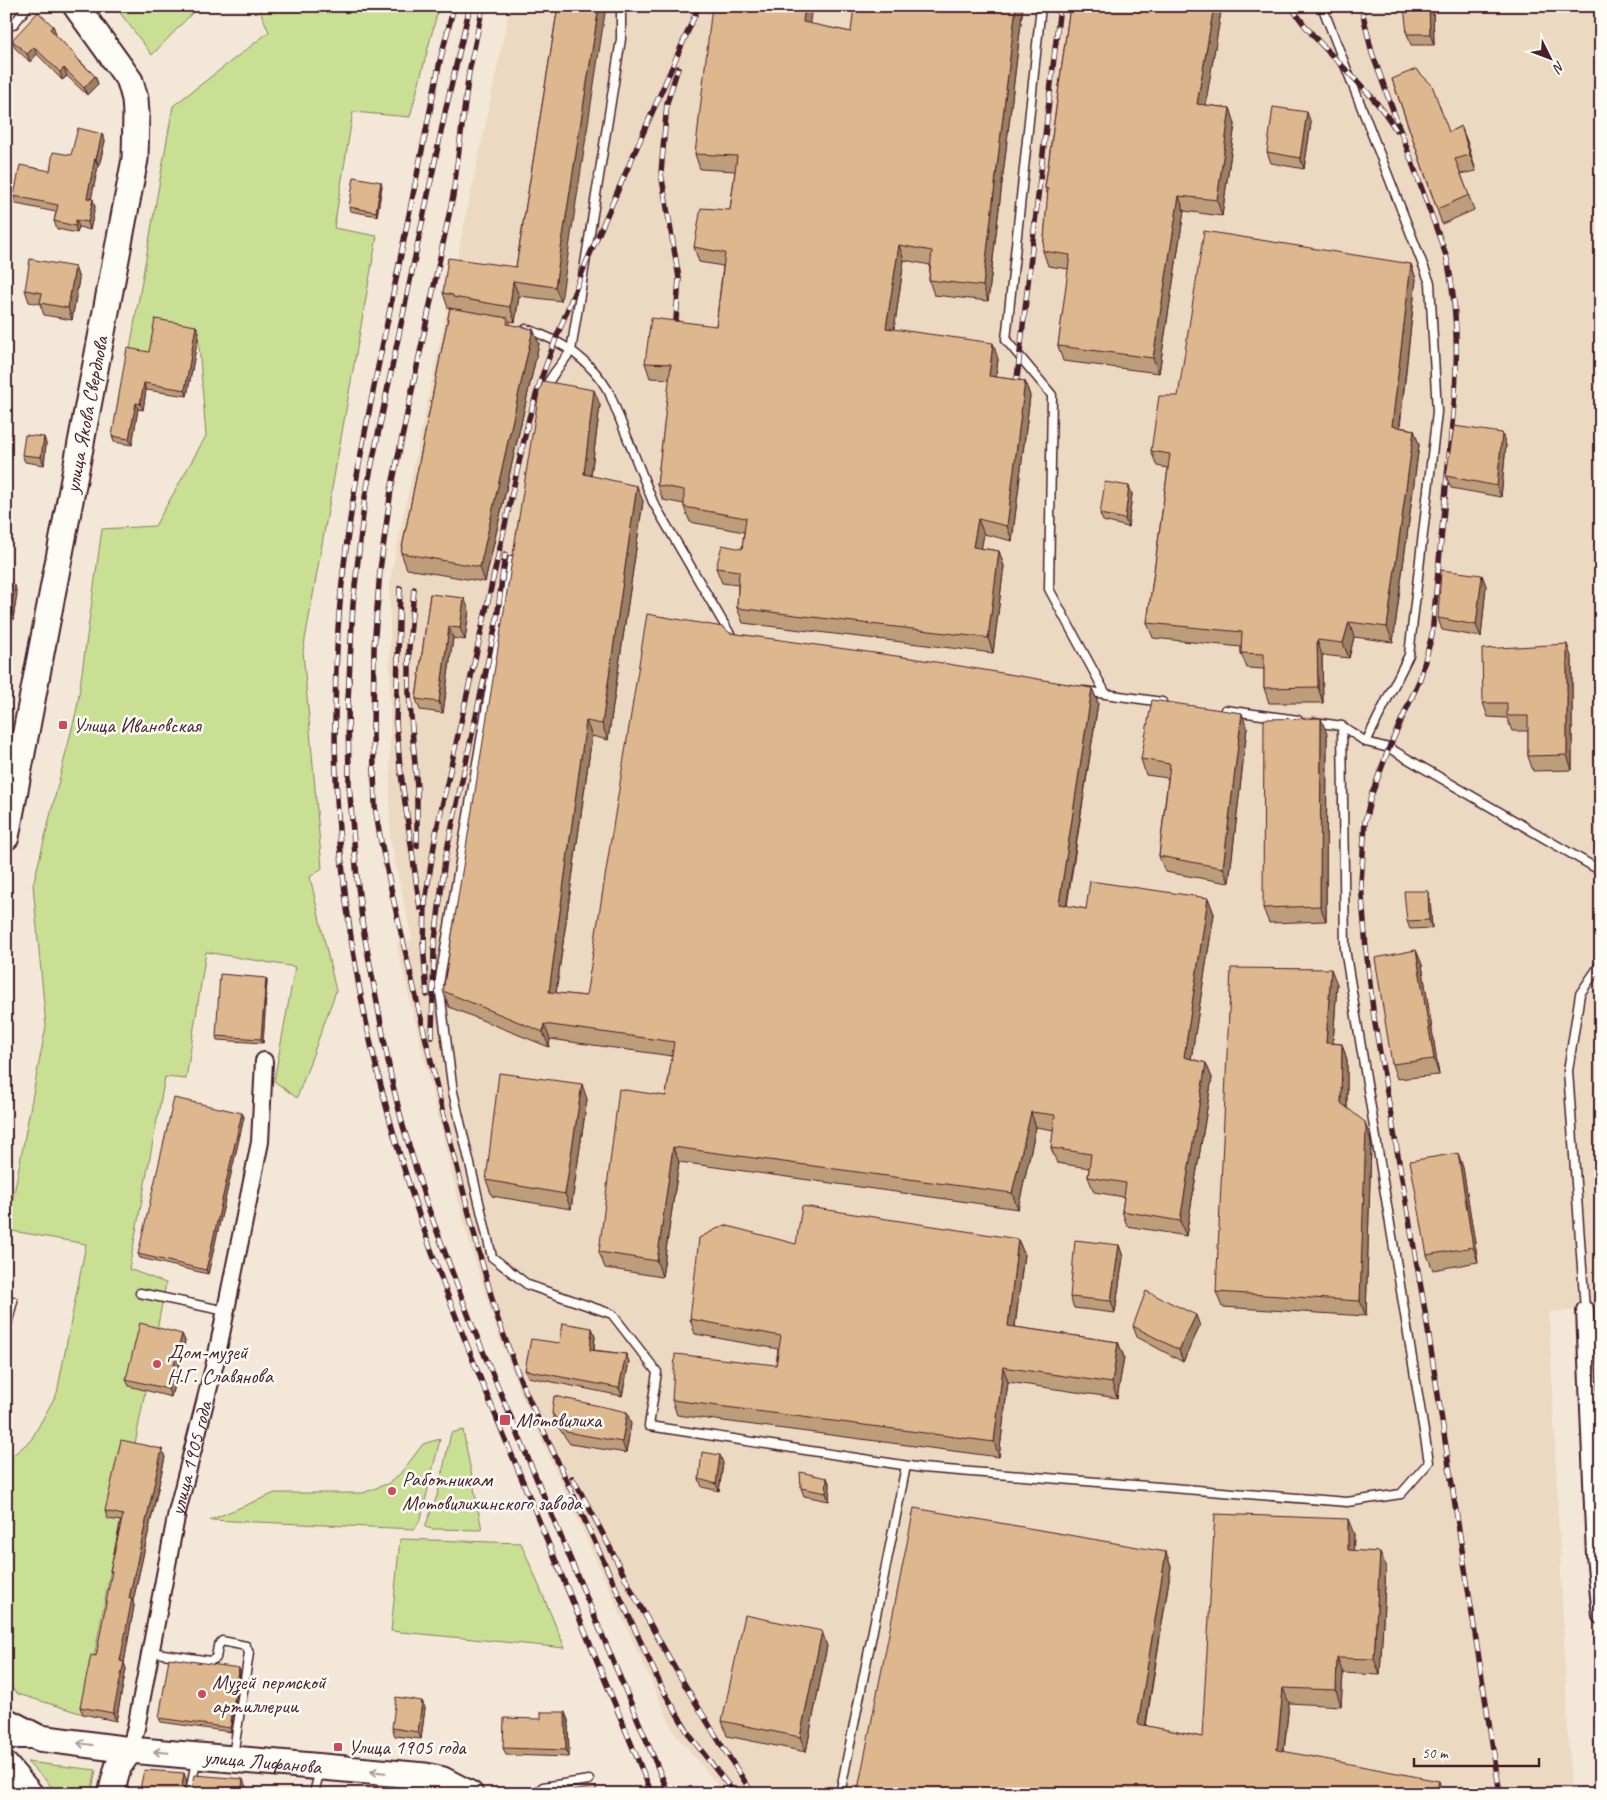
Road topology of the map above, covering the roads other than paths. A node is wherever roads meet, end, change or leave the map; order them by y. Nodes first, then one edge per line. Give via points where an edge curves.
1 (28, 6) edge
2 (76, 6) edge
3 (621, 6) edge
4 (1041, 6) edge
5 (1322, 6) edge
6 (13, 25) dead end
7 (519, 327) edge
8 (571, 351) junction
9 (541, 400) edge
10 (514, 554) edge
11 (745, 644) edge
12 (1077, 690) edge
13 (1106, 694) junction
14 (1175, 704) edge
15 (1214, 709) edge
16 (1342, 726) junction
17 (1366, 742) junction
18 (6, 837) edge
19 (1601, 871) edge
20 (1601, 963) edge
21 (264, 1062) dead end
22 (140, 1293) dead end
23 (13, 1301) dead end
24 (226, 1310) junction
25 (1585, 1310) joint
26 (6, 1330) edge
27 (906, 1466) junction
28 (1601, 1616) edge
29 (150, 1652) junction
30 (6, 1721) edge
31 (6, 1738) edge
32 (39, 1738) junction
33 (130, 1750) junction
34 (197, 1755) junction
35 (232, 1758) junction
36 (6, 1766) edge
37 (321, 1767) junction
38 (589, 1780) dead end
39 (20, 1785) edge
40 (111, 1794) edge
41 (190, 1794) edge
42 (318, 1794) edge
43 (470, 1794) edge
44 (535, 1794) edge
45 (840, 1794) edge

1 - 6 lane
2 - 18 main road, улица Якова Свердлова via 130,81 136,114 135,159
3 - 8 lane via 621,39
4 - 13 lane via 1006,340 1052,395 1048,589
5 - 17 lane via 1430,283 1437,412 1409,655
7 - 8 lane via 538,333
8 - 9 lane via 548,383
8 - 11 lane via 600,376 652,502 736,642
10 - 27 lane via 438,984 453,1092 492,1257 528,1285 612,1314 657,1372 649,1426
12 - 13 lane
13 - 14 lane
15 - 16 lane
16 - 17 lane
16 - 27 lane via 1345,949 1429,1462 1401,1494 1347,1502
17 - 19 lane via 1389,748
20 - 25 lane via 1580,994 1568,1071
21 - 24 street, улица 1905 года via 260,1142
22 - 24 lane
23 - 26 lane
24 - 29 street, улица 1905 года via 177,1512
25 - 28 street
27 - 45 lane
29 - 33 street, улица 1905 года
29 - 35 lane via 210,1661 216,1658 222,1641 246,1646 248,1653
30 - 32 main road
31 - 32 street
33 -> 32 main road
34 -> 33 main road, улица Лифанова
33 - 40 main road, улица 1905 года via 118,1767
34 - 35 main road, улица Лифанова
34 - 41 lane
35 - 37 main road, улица Лифанова
36 - 39 main road
37 - 42 lane via 315,1789
43 -> 37 main road, улица Лифанова via 443,1780 425,1776
38 - 44 lane via 544,1787

